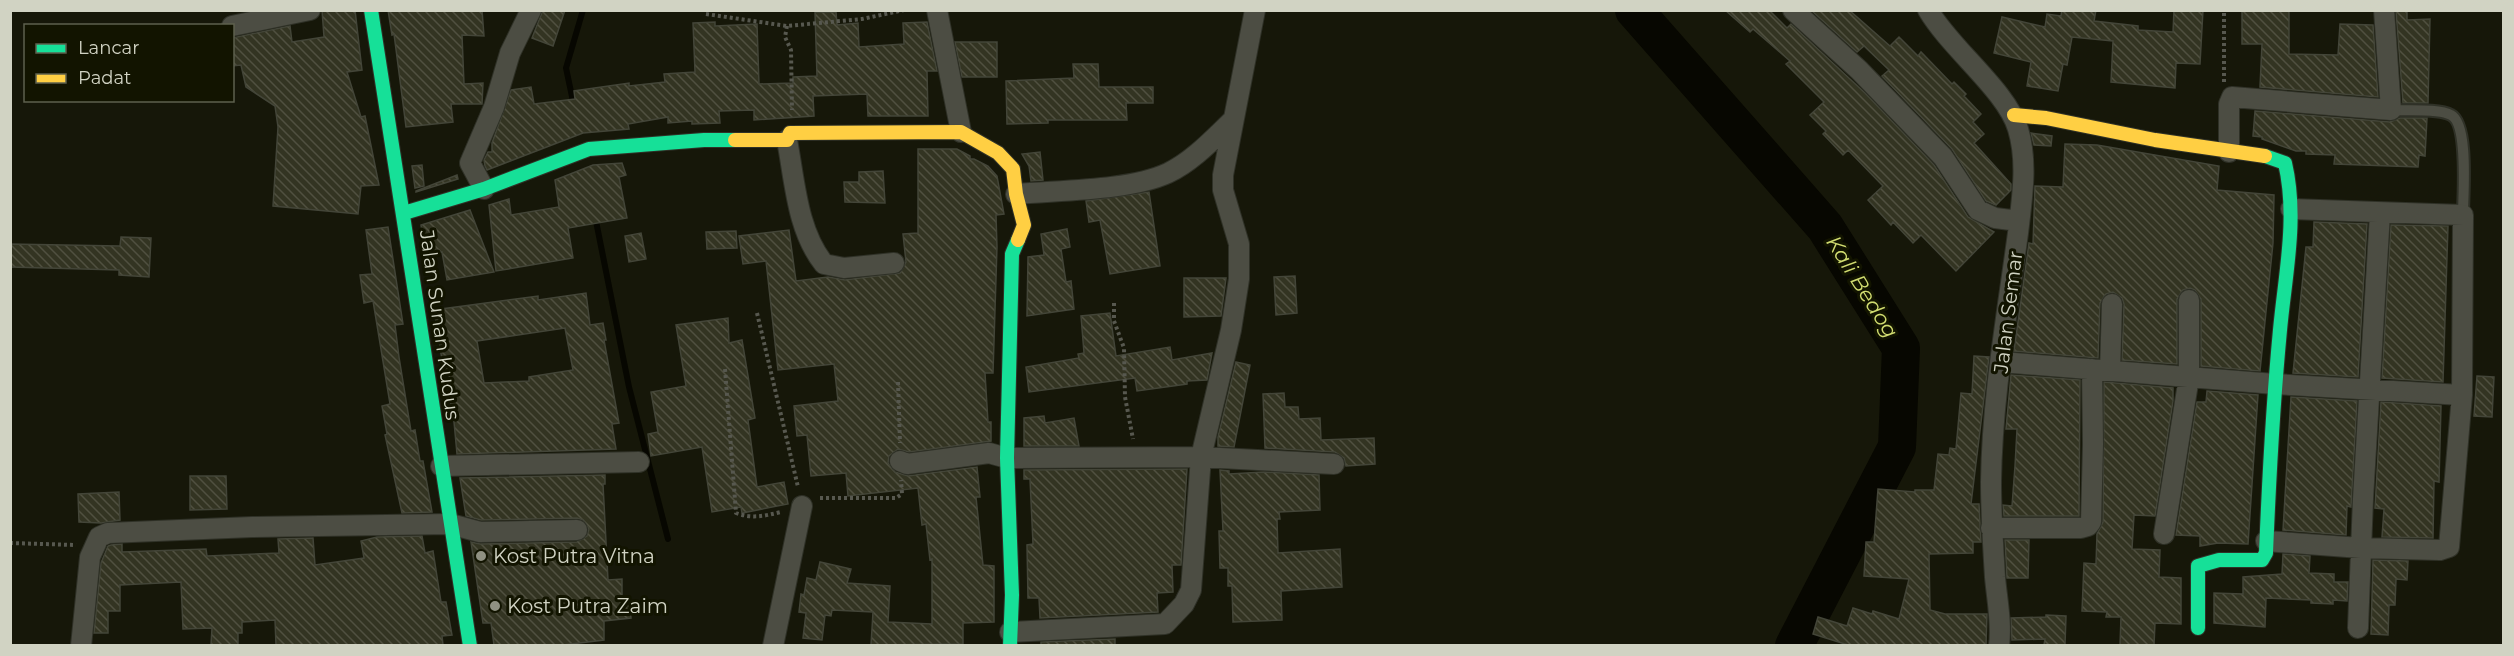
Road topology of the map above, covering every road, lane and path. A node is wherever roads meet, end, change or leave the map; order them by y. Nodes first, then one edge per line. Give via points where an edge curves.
1 (310, 10) edge
2 (371, 10) edge
3 (531, 10) edge
4 (904, 10) edge
5 (937, 10) edge
6 (1255, 10) edge
7 (1793, 10) edge
8 (1928, 10) edge
9 (2224, 10) edge
10 (2384, 10) edge
11 (706, 14) dead end
12 (234, 26) edge
13 (787, 26) junction
14 (2232, 97) junction
15 (2391, 110) junction
16 (2013, 115) junction
17 (1233, 120) junction
18 (961, 132) junction
19 (788, 136) junction
20 (2229, 152) junction
21 (484, 189) junction
22 (1016, 194) junction
23 (2291, 208) junction
24 (404, 213) junction
25 (2380, 213) junction
26 (2463, 215) junction
27 (2019, 221) junction
28 (894, 263) dead end
29 (2189, 300) dead end
30 (1114, 303) dead end
31 (2112, 304) dead end
32 (757, 313) dead end
33 (2001, 362) junction
34 (725, 369) dead end
35 (2101, 370) junction
36 (2189, 377) junction
37 (898, 382) dead end
38 (2275, 384) junction
39 (2370, 388) junction
40 (2462, 395) junction
41 (1136, 457) junction
42 (1007, 458) junction
43 (1200, 458) junction
44 (900, 461) junction
45 (639, 462) dead end
46 (1334, 464) dead end
47 (441, 466) junction
48 (801, 502) junction
49 (450, 524) junction
50 (1991, 528) junction
51 (577, 530) dead end
52 (2164, 534) dead end
53 (2266, 541) junction
54 (10, 543) edge
55 (94, 545) junction
56 (2361, 548) junction
57 (2198, 628) dead end
58 (2358, 628) dead end
59 (1010, 639) edge
60 (81, 645) edge
61 (470, 645) edge
62 (772, 645) edge
63 (1999, 645) edge

1 - 12 street
2 - 24 street, Jalan Sunan Kudus
3 - 21 street via 510,53 494,107 470,163
4 - 13 path via 862,19
5 - 18 street
6 - 17 street
7 - 27 street via 1859,70 1944,157 1978,210 1995,218
8 - 16 street, Jalan Semar via 1954,47
9 - 14 path via 2223,77
10 - 15 street
11 - 13 path
13 - 19 path via 785,38 791,50
14 - 15 street
14 - 20 street
15 - 26 lane via 2445,112 2454,116 2462,139
16 - 20 street
16 - 27 street, Jalan Semar via 2022,146
17 - 22 street via 1190,159 1168,173 1090,188
17 - 43 street via 1223,190 1239,244 1239,279 1231,330
18 - 19 street
18 - 22 street via 998,153 1013,169
19 - 21 street via 589,149
19 - 28 street via 803,224 812,249 824,264 844,268
20 - 23 street via 2285,163
21 - 24 street
22 - 42 street via 1024,225 1012,254
23 - 25 street
23 - 38 street
24 - 47 street, Jalan Sunan Kudus
25 - 26 street
25 - 39 street
26 - 40 street
27 - 33 street, Jalan Semar
29 - 36 street
30 - 41 path via 1113,321 1124,348 1125,397
31 - 35 street
32 - 48 path
33 - 35 street
33 - 50 street, Jalan Semar
34 - 48 path via 736,513 760,517
35 - 36 street
35 - 50 street via 2093,444 2091,522 2081,528
36 - 38 street
36 - 52 street
37 - 44 path
38 - 39 street
38 - 53 street
39 - 40 street
39 - 56 street
40 - 56 street via 2451,544 2440,550
41 - 42 street
41 - 43 street
42 - 44 street via 988,453 907,464
42 - 59 street
43 - 46 street
43 - 59 street via 1191,590 1165,624
44 - 48 path via 900,497
45 - 47 street
47 - 49 street, Jalan Sunan Kudus
48 - 62 street
49 - 51 street via 480,532
49 - 55 street via 121,531 108,532
49 - 61 street, Jalan Sunan Kudus
50 - 63 street, Jalan Semar
53 - 56 street
53 - 57 street via 2262,560 2200,563
54 - 55 path
55 - 60 street
56 - 58 street

